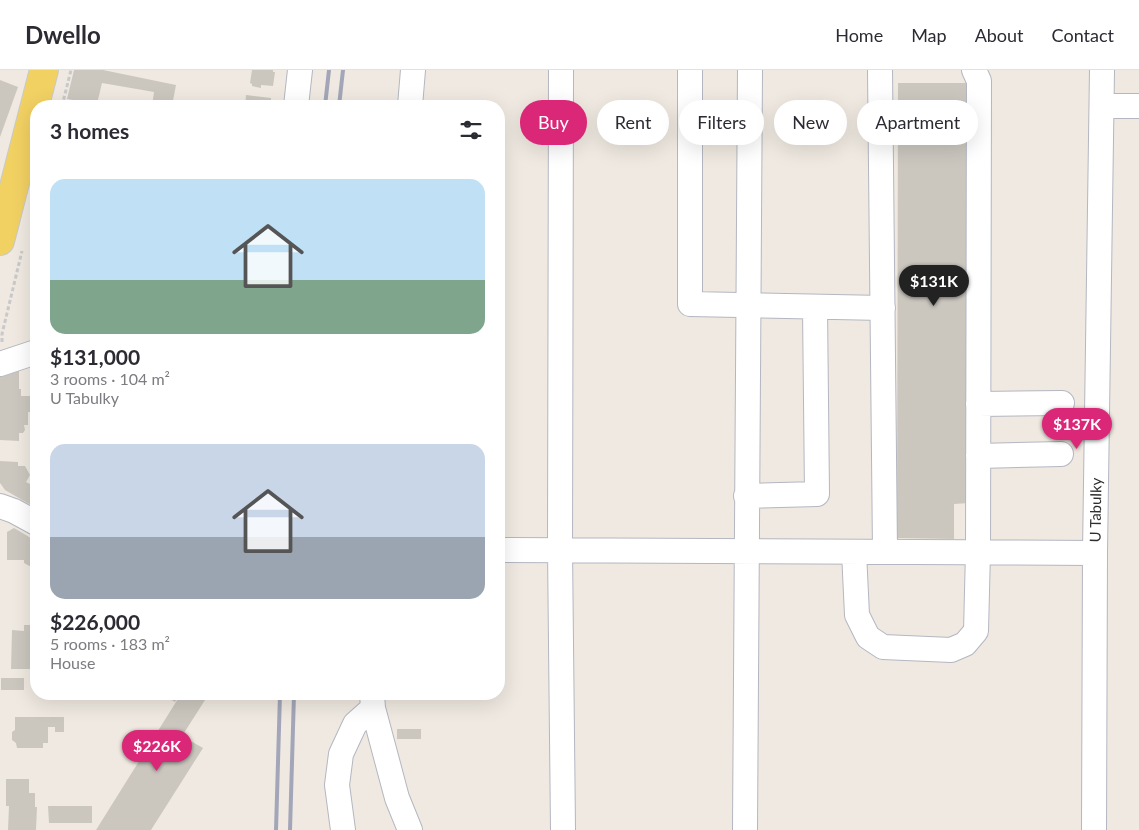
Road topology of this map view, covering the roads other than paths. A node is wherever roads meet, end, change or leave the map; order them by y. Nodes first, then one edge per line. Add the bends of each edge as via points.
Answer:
1 (44, 70) edge
2 (300, 70) edge
3 (413, 70) edge
4 (561, 70) edge
5 (690, 70) edge
6 (750, 70) edge
7 (880, 70) edge
8 (974, 70) edge
9 (1102, 70) edge
10 (38, 100) edge
11 (297, 100) edge
12 (410, 100) edge
13 (1102, 106) junction
14 (1139, 106) edge
15 (30, 144) edge
16 (11, 245) edge
17 (748, 305) junction
18 (815, 307) junction
19 (883, 308) junction
20 (30, 354) edge
21 (1, 364) edge
22 (1062, 403) dead end
23 (978, 404) junction
24 (1061, 454) dead end
25 (978, 456) junction
26 (746, 496) junction
27 (0, 506) edge
28 (30, 520) edge
29 (505, 550) edge
30 (560, 550) junction
31 (746, 551) junction
32 (854, 552) junction
33 (885, 552) junction
34 (978, 552) junction
35 (1095, 553) junction
36 (372, 701) edge
37 (343, 830) edge
38 (410, 830) edge
39 (563, 830) edge
40 (745, 830) edge
41 (1094, 830) edge

1 - 10 main road
2 - 11 street
3 - 12 street
4 - 30 street
5 - 17 street via 690,304
6 - 17 street
7 - 19 street
8 - 23 street via 980,81
9 - 13 street, U Tabulky
13 - 14 street
13 - 35 street, U Tabulky
15 - 16 main road
17 - 18 street
17 - 26 street
18 - 19 street
18 - 26 street via 817,494
19 - 33 street
20 - 21 street
22 - 23 street
23 - 25 street
24 - 25 street
25 - 34 street
26 - 31 street
27 - 28 street
29 - 30 street
30 - 31 street
30 - 39 street
31 - 32 street
31 - 40 street
32 - 33 street
32 - 34 street via 857,615 868,637 883,647 951,650 965,644 976,631
33 - 34 street
34 - 35 street
35 - 41 street, U Tabulky
36 - 37 street via 355,724 341,754 337,785
36 - 38 street via 397,798

